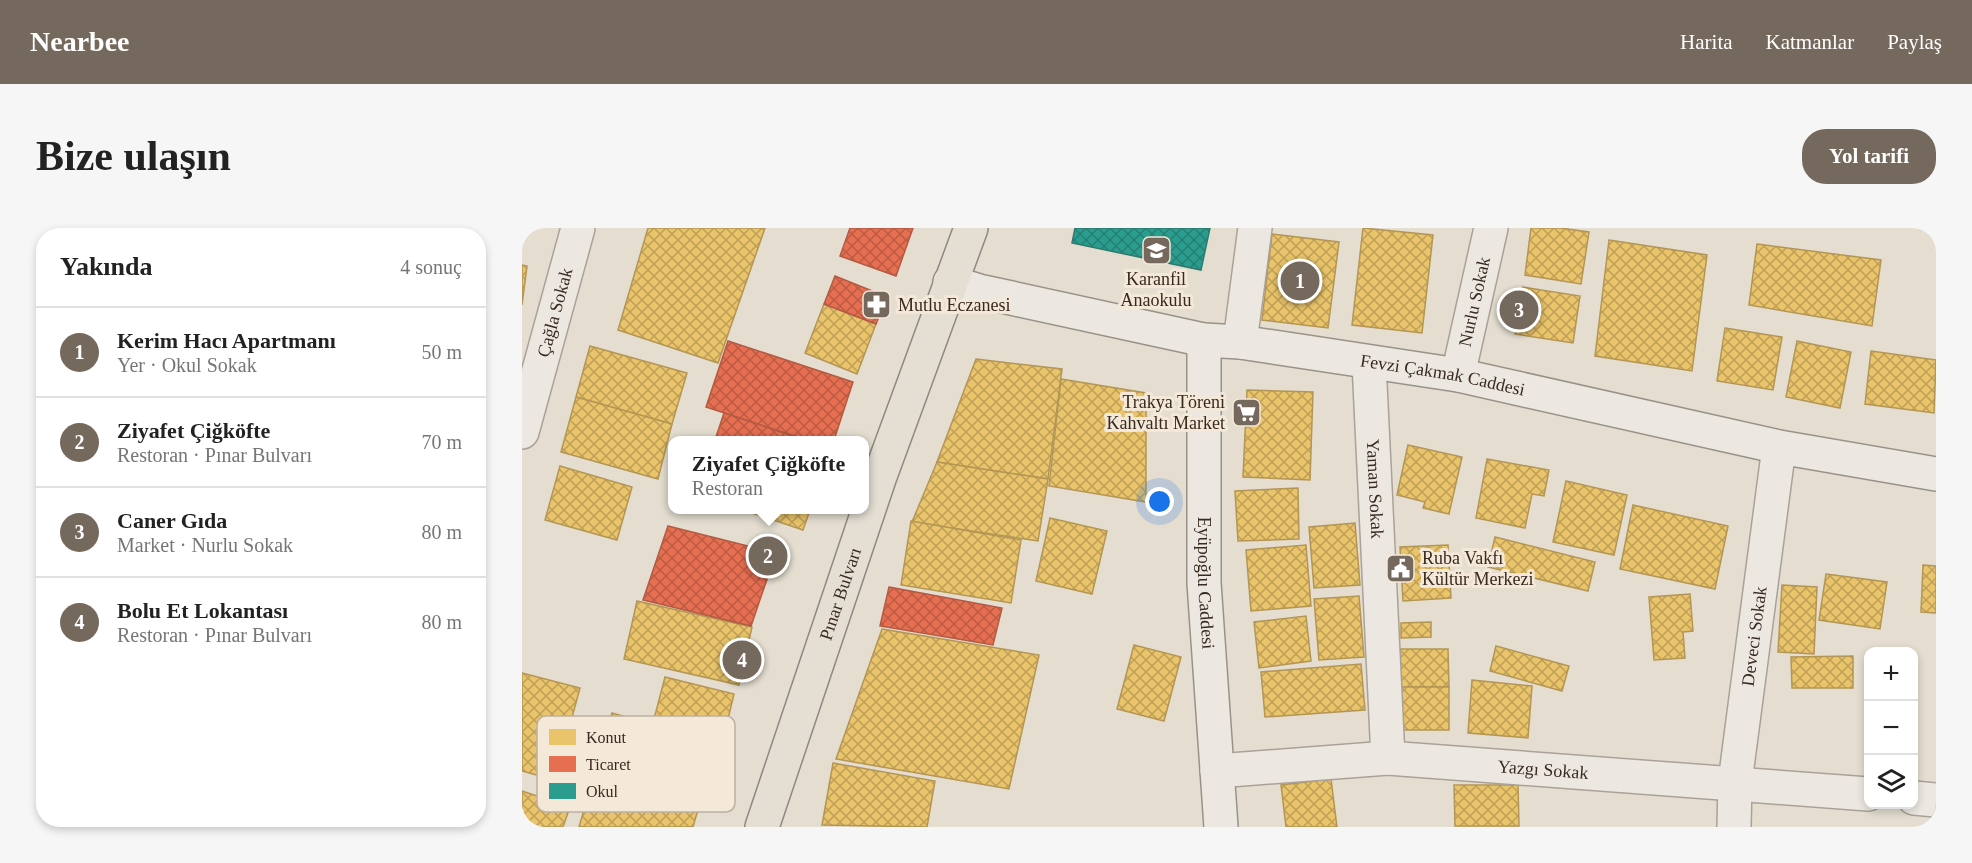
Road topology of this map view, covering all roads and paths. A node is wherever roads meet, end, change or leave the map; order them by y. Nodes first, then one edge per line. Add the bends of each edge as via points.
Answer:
1 (578, 228) edge
2 (971, 228) edge
3 (1255, 228) edge
4 (1491, 228) edge
5 (950, 282) junction
6 (1203, 340) junction
7 (1240, 342) junction
8 (1369, 363) junction
9 (1458, 375) junction
10 (522, 432) edge
11 (1779, 447) junction
12 (1936, 474) edge
13 (869, 509) edge
14 (867, 514) edge
15 (1388, 758) junction
16 (1217, 771) junction
17 (1735, 782) junction
18 (1864, 794) edge
19 (1918, 798) edge
20 (1936, 800) edge
21 (762, 827) edge
22 (1221, 827) edge
23 (1734, 827) edge

1 - 10 street, Çağla Sokak
2 - 5 main road, Pınar Bulvarı
3 - 7 street
4 - 9 street, Nurlu Sokak
5 - 6 street, Fevzi Çakmak Caddesi
5 - 13 main road, Pınar Bulvarı
6 - 7 street, Fevzi Çakmak Caddesi
6 - 16 street, Eyüpoğlu Caddesi via 1204,583
7 - 8 street, Fevzi Çakmak Caddesi
8 - 9 street, Fevzi Çakmak Caddesi
8 - 15 street, Yaman Sokak
9 - 11 street, Fevzi Çakmak Caddesi
11 - 12 street, Fevzi Çakmak Caddesi
11 - 17 street, Deveci Sokak
14 - 21 main road, Pınar Bulvarı
15 - 16 street, Yazgı Sokak
15 - 17 street, Yazgı Sokak
16 - 22 street, Eyüpoğlu Caddesi
17 - 18 street, Yazgı Sokak
17 - 23 street, Deveci Sokak
19 - 20 street

